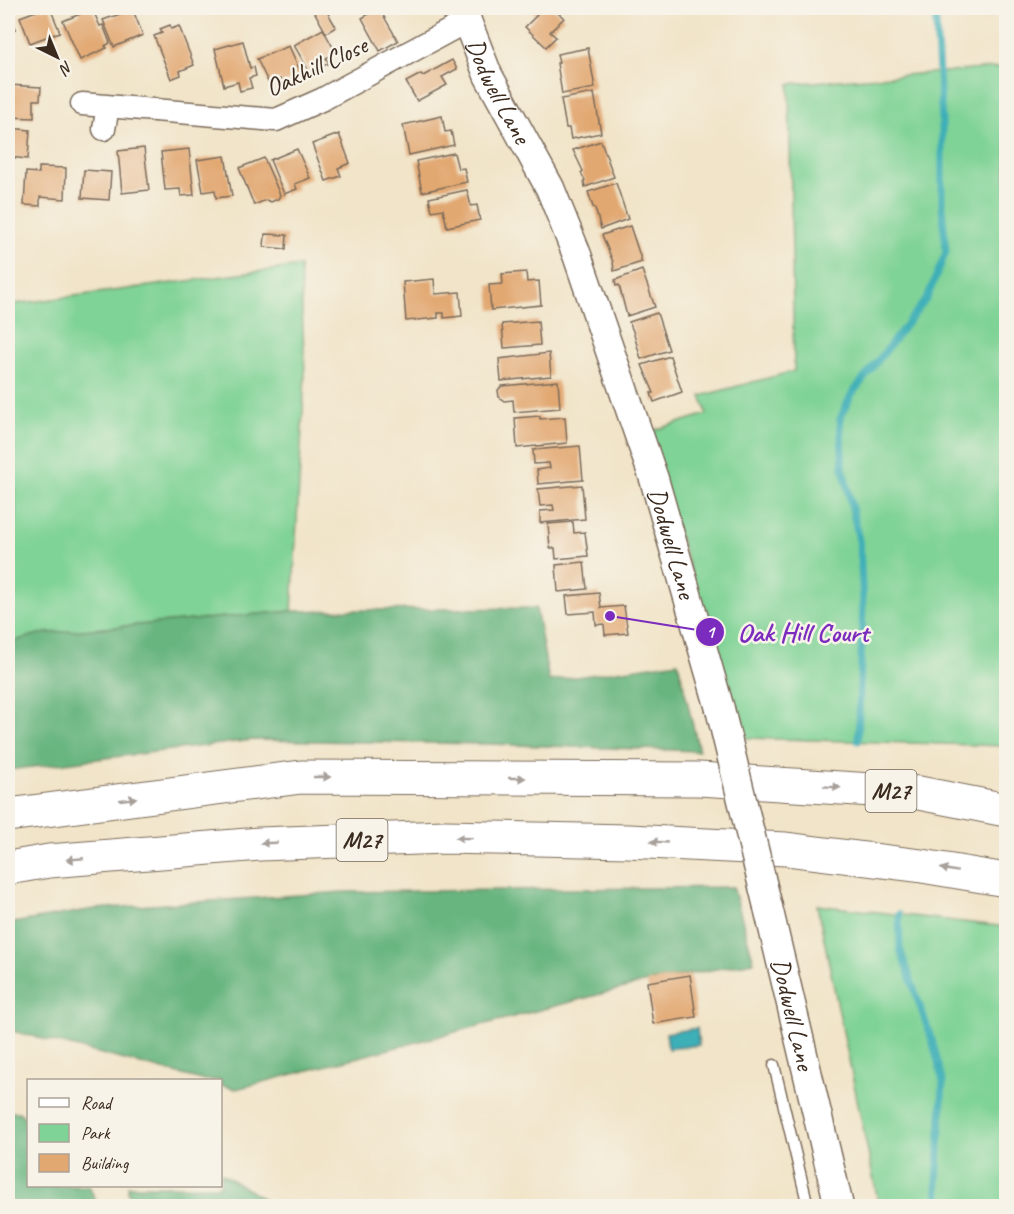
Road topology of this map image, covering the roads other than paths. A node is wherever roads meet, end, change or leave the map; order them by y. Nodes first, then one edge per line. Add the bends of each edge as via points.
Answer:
1 (465, 14) edge
2 (81, 104) dead end
3 (1006, 810) edge
4 (8, 815) edge
5 (8, 868) edge
6 (1006, 880) edge
7 (774, 1065) dead end
8 (808, 1206) edge
9 (839, 1206) edge

1 - 2 street, Oakhill Close via 323,99 276,120 106,118
1 - 9 street, Dodwell Lane, bridge via 488,75 550,188 654,479 720,710
4 -> 3 highway, M27 via 301,777 699,778 919,793
6 -> 5 highway, M27 via 786,849 446,837 260,844 49,861
7 - 8 lane

